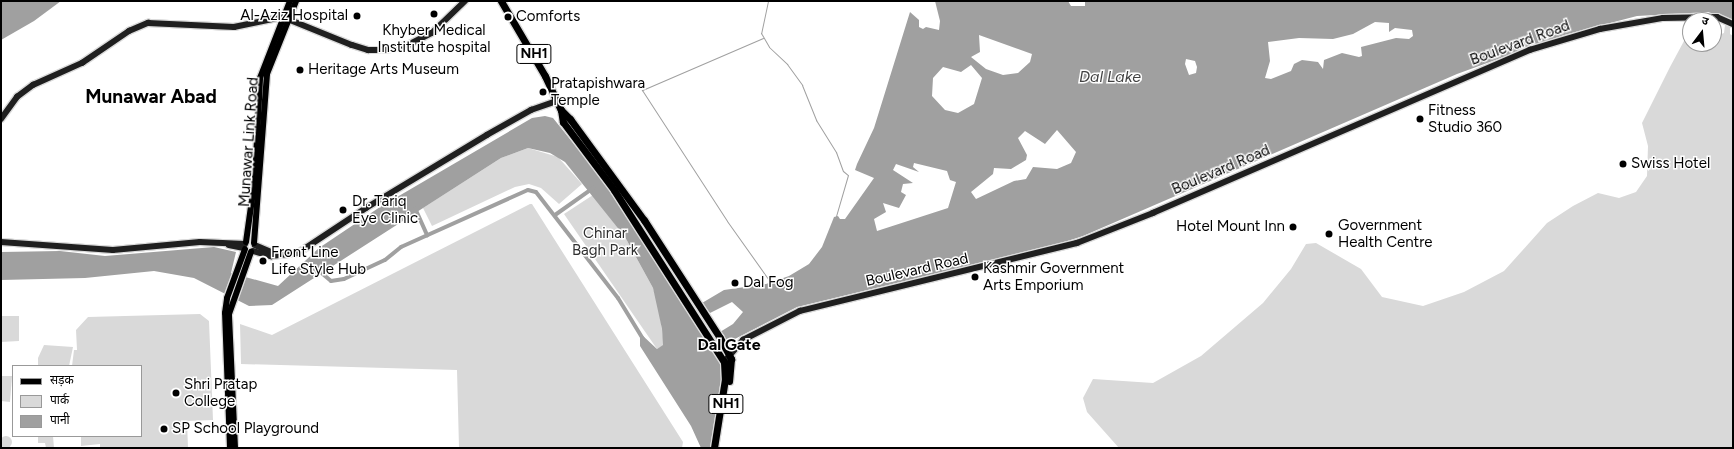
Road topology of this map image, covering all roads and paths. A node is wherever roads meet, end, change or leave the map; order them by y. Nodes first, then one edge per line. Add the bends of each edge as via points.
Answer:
1 (290, 1) edge
2 (296, 1) edge
3 (465, 1) edge
4 (501, 1) edge
5 (286, 18) junction
6 (1733, 24) edge
7 (557, 101) junction
8 (561, 110) junction
9 (1, 119) edge
10 (1, 242) edge
11 (249, 247) junction
12 (675, 268) junction
13 (668, 272) junction
14 (230, 299) junction
15 (728, 350) junction
16 (724, 362) junction
17 (230, 448) edge
18 (235, 448) edge
19 (714, 448) edge
20 (718, 448) edge

1 - 5 main road, Munawar Link Road
2 - 5 main road, Munawar Link Road
3 - 5 main road via 432,34 386,50 368,50 352,45
4 - 7 highway, NH1 via 530,47
5 - 9 main road via 234,27 148,23 141,25 82,63 33,84 17,97
5 - 11 main road, Munawar Link Road via 265,83
6 - 15 main road, Boulevard Road via 1716,17 1663,18 1600,30 1530,50 1153,213 1083,240 985,267 800,311
7 - 8 highway, NH1
7 - 11 main road via 531,110 488,135 366,208 298,253 278,255
8 - 12 highway, NH1 via 621,187
8 - 13 highway, NH1 via 563,122 614,190
10 - 11 main road via 113,250 192,242
11 - 14 main road, Munawar Link Road
12 - 13 highway
12 - 15 highway, NH1
13 - 16 highway, NH1
14 - 17 main road via 225,313
14 - 18 main road
15 - 16 main road, Boulevard Road
15 - 20 highway, NH1 via 731,370
16 - 19 highway, NH1 via 725,379

